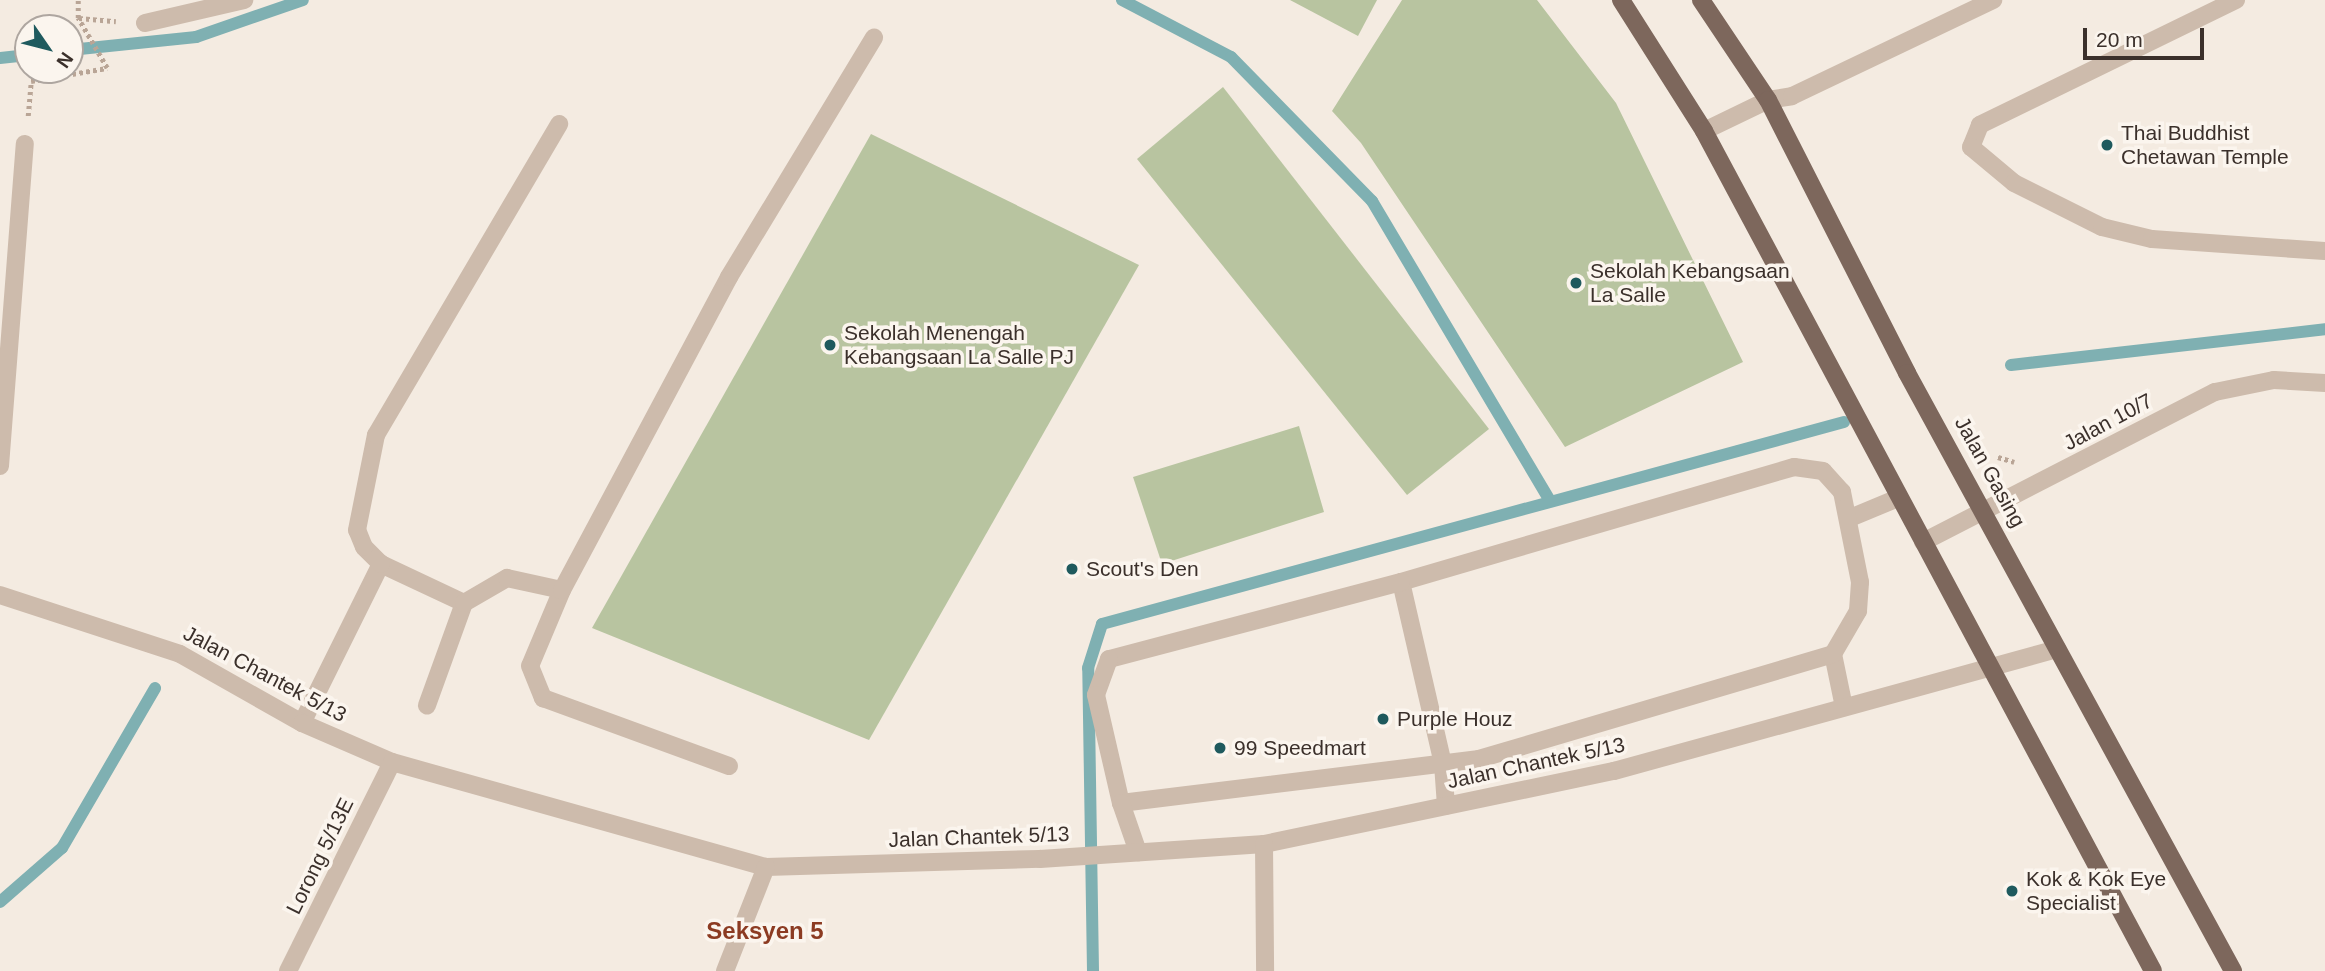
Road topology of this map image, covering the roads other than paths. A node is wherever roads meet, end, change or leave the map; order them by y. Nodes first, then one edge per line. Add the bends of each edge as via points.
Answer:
1 (244, 0) edge
2 (1621, 0) edge
3 (1701, 0) edge
4 (1993, 0) edge
5 (2236, 0) edge
6 (145, 23) road end
7 (874, 38) dead end
8 (1768, 100) junction
9 (559, 124) dead end
10 (1704, 131) junction
11 (25, 144) dead end
12 (2325, 251) edge
13 (2325, 383) edge
14 (0, 466) edge
15 (1898, 498) junction
16 (1987, 510) junction
17 (1850, 518) junction
18 (1923, 542) junction
19 (381, 564) junction
20 (1401, 582) junction
21 (562, 590) junction
22 (0, 595) edge
23 (464, 603) junction
24 (2058, 649) junction
25 (1833, 654) junction
26 (1989, 668) junction
27 (428, 705) dead end
28 (1844, 707) junction
29 (302, 723) junction
30 (392, 762) junction
31 (1443, 764) junction
32 (729, 766) dead end
33 (1121, 803) junction
34 (1446, 806) junction
35 (1264, 844) junction
36 (1138, 852) junction
37 (766, 867) junction
38 (288, 971) edge
39 (725, 971) edge
40 (1265, 971) edge
41 (2153, 971) edge
42 (2233, 971) edge

1 - 6 street
2 - 10 main road
3 - 8 main road, Jalan Gasing
4 - 8 street via 1792,96
5 - 12 street via 1980,125 1972,147 2014,183 2102,227 2192,244
7 - 21 street via 729,277
8 - 10 street
8 - 16 main road, Jalan Gasing via 1907,373
9 - 19 street via 376,435 357,530
10 - 15 main road
11 - 14 street
13 - 16 street, Jalan 10/7 via 2274,380 2215,392
15 - 17 street
15 - 18 main road
16 - 18 street, Jalan 10/7
16 - 24 main road, Jalan Gasing
17 - 20 street via 1835,480 1823,471 1794,467
17 - 25 street via 1858,611
18 - 26 main road
19 - 23 street
19 - 29 street
20 - 31 street
20 - 33 street via 1109,659 1096,695
21 - 23 street via 507,578
21 - 32 street via 530,666 543,698
22 - 29 street, Jalan Chantek 5/13 via 180,654
23 - 27 street
24 - 26 street, Jalan Chantek 5/13
24 - 42 main road, Jalan Gasing
25 - 28 street
25 - 31 street via 1634,717
26 - 28 street, Jalan Chantek 5/13
26 - 41 main road
28 - 34 street, Jalan Chantek 5/13 via 1614,771
29 - 30 street, Jalan Chantek 5/13
30 - 37 street, Jalan Chantek 5/13
30 - 38 street, Lorong 5/13E
31 - 33 street
31 - 34 street
33 - 36 street
34 - 35 street, Jalan Chantek 5/13
35 - 36 street, Jalan Chantek 5/13
35 - 40 street
36 - 37 street, Jalan Chantek 5/13
37 - 39 street

